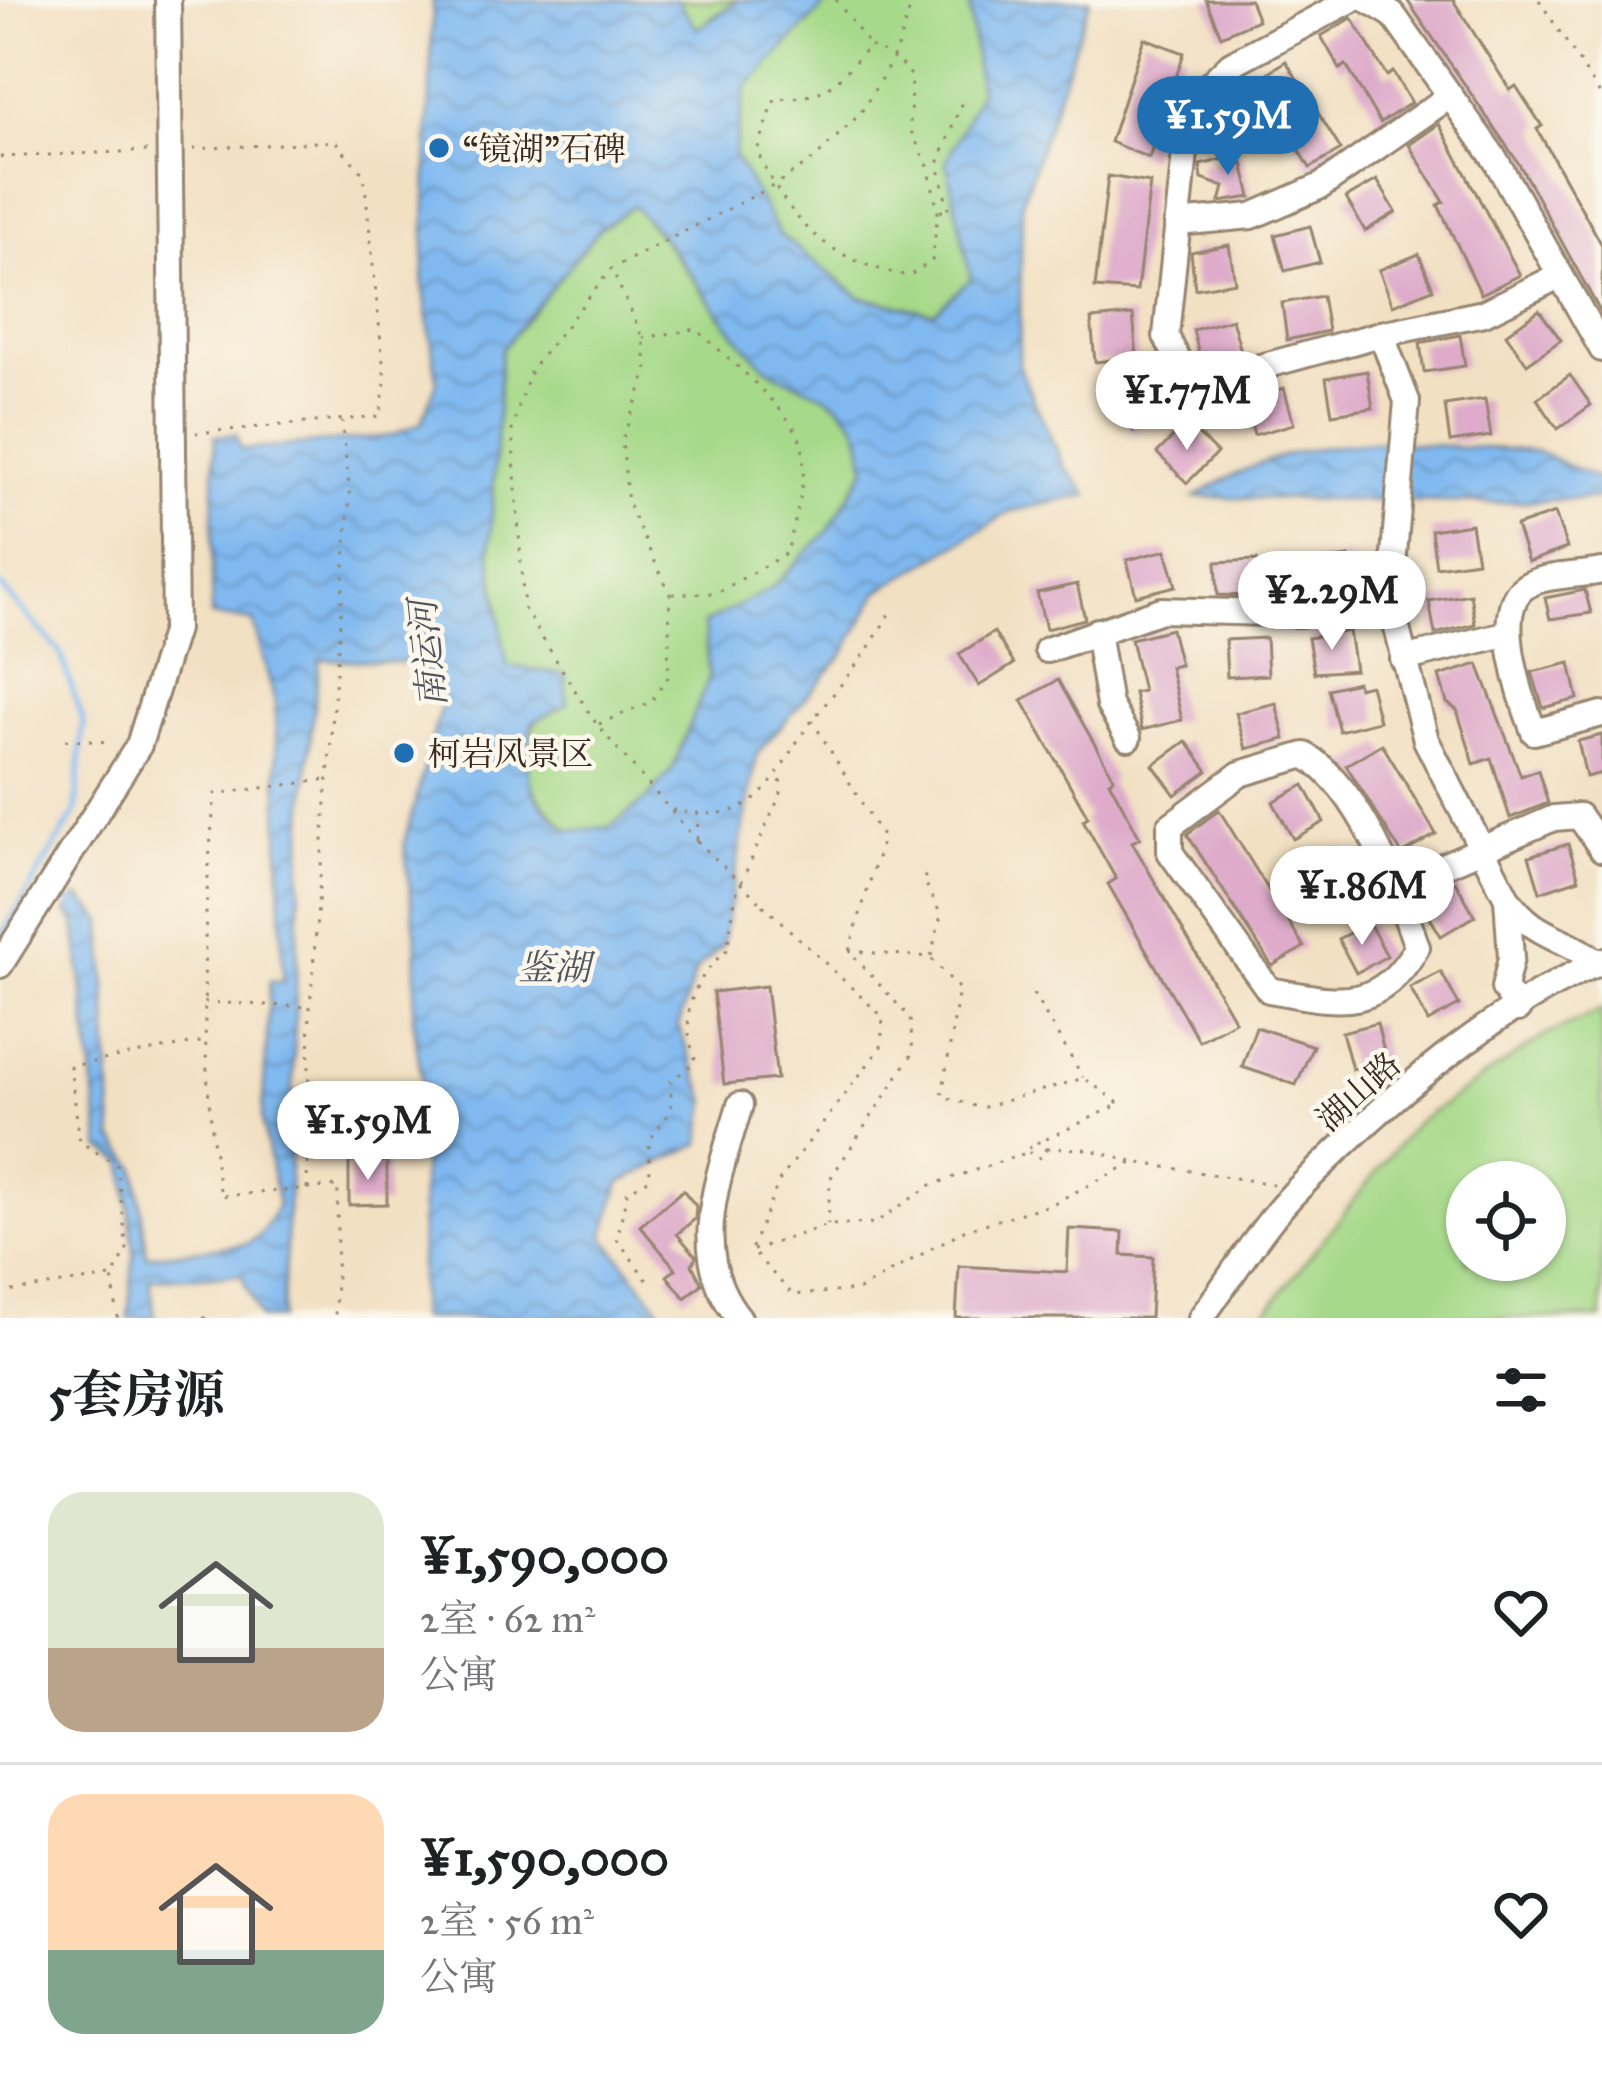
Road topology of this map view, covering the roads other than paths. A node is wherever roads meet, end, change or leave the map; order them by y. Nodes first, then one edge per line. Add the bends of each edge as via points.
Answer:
1 (168, 0) edge
2 (1352, 0) edge
3 (1368, 0) edge
4 (1450, 96) junction
5 (1177, 223) junction
6 (1557, 277) junction
7 (1381, 334) junction
8 (1602, 349) edge
9 (1602, 571) edge
10 (1390, 602) junction
11 (1097, 631) junction
12 (1509, 633) junction
13 (1047, 650) dead end
14 (1403, 659) junction
15 (1602, 714) edge
16 (1128, 738) dead end
17 (1480, 846) junction
18 (1602, 849) edge
19 (1396, 886) junction
20 (1507, 898) junction
21 (1600, 962) edge
22 (0, 965) edge
23 (1518, 1009) junction
24 (740, 1105) dead end
25 (739, 1318) edge
26 (1201, 1318) edge

1 - 22 street via 175,629 140,745
2 - 5 street via 1232,64 1205,89 1186,143
3 - 4 street via 1393,15
4 - 5 street via 1321,186 1252,216
4 - 6 street via 1495,159
5 - 7 street via 1166,337 1191,386
6 - 7 street via 1484,313
6 - 8 street
7 - 10 street via 1407,401
9 - 12 street via 1528,583 1515,596
10 - 11 street via 1300,614 1161,610
10 - 14 street
11 - 13 street
11 - 16 street via 1108,705
12 - 14 street
12 - 15 street via 1534,732
14 - 17 street via 1426,740
17 - 18 street via 1580,816
17 - 19 street
17 - 20 street
19 - 19 street via 1417,947 1398,980 1343,1004 1269,990 1169,852 1170,826 1240,774 1305,755 1333,772
20 - 21 street via 1526,925
20 - 23 street via 1504,988
21 - 23 street, 湖山路
23 - 26 street, 湖山路 via 1424,1076 1298,1187
24 - 25 street via 710,1205 707,1246

